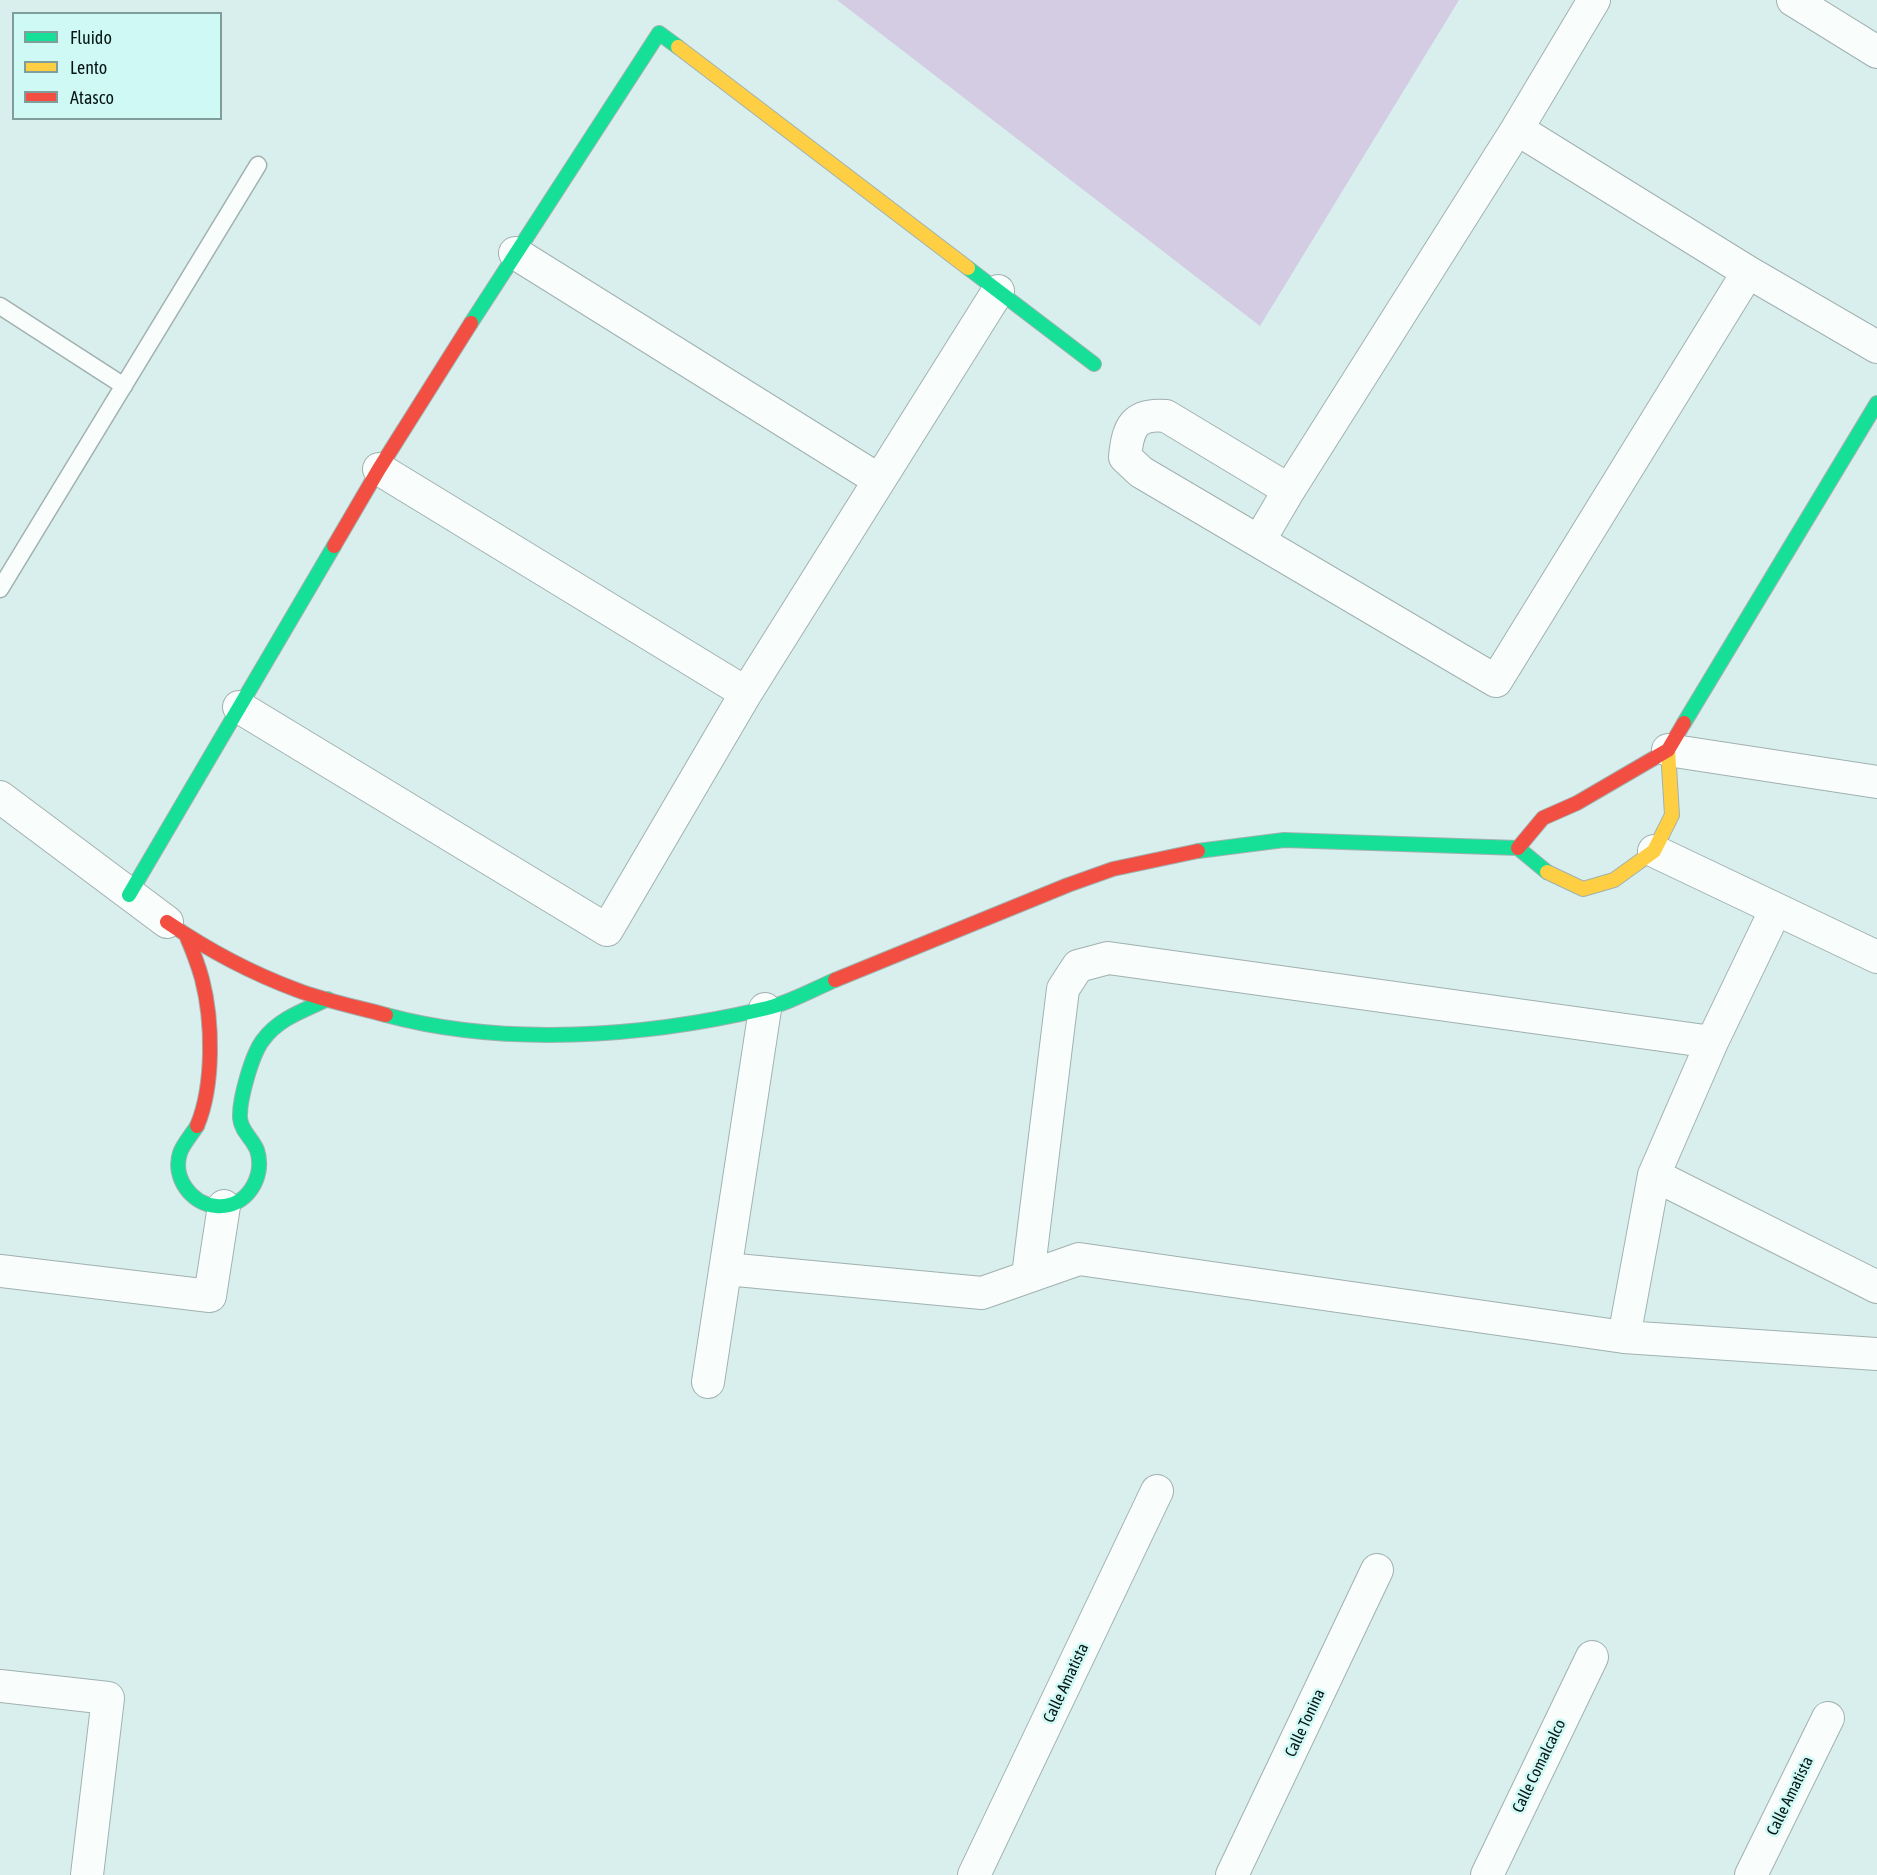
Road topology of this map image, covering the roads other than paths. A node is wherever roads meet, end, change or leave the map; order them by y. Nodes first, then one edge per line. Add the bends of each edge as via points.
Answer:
1 (1594, 0) edge
2 (1793, 0) edge
3 (1877, 52) edge
4 (1517, 129) junction
5 (258, 165) dead end
6 (515, 253) junction
7 (1748, 272) junction
8 (998, 291) junction
9 (0, 306) edge
10 (1877, 347) edge
11 (1094, 364) dead end
12 (124, 386) junction
13 (1877, 403) edge
14 (379, 469) junction
15 (879, 480) junction
16 (1289, 490) junction
17 (1259, 541) junction
18 (0, 589) edge
19 (746, 693) junction
20 (239, 707) junction
21 (1668, 750) junction
22 (1877, 782) edge
23 (0, 797) edge
24 (1518, 848) junction
25 (1654, 851) junction
26 (129, 895) junction
27 (1776, 909) junction
28 (177, 928) junction
29 (1877, 957) edge
30 (328, 999) junction
31 (765, 1009) junction
32 (1712, 1041) junction
33 (1654, 1175) junction
34 (224, 1206) junction
35 (726, 1269) junction
36 (0, 1271) edge
37 (1028, 1276) junction
38 (1877, 1287) edge
39 (1624, 1337) junction
40 (1877, 1354) edge
41 (708, 1383) dead end
42 (1157, 1491) dead end
43 (1377, 1570) dead end
44 (1592, 1657) dead end
45 (0, 1686) edge
46 (1828, 1718) dead end
47 (87, 1875) edge
48 (974, 1875) edge
49 (1232, 1875) edge
50 (1487, 1875) edge
51 (1751, 1875) edge

1 - 4 street
2 - 3 street
4 - 7 street
4 - 16 street
5 - 12 lane
6 - 8 street via 659,33
6 - 14 street
6 - 15 street
7 - 10 street
7 - 17 street via 1496,681
8 - 11 street
8 - 15 street
9 - 12 lane
12 - 18 lane
13 - 21 street
14 - 19 street
14 - 20 street
15 - 19 street
16 - 17 street
16 - 17 street via 1166,416 1148,415 1133,424 1125,457 1141,472
19 - 20 street via 606,930
20 - 26 street
21 - 22 street
21 - 24 street via 1543,818
21 - 25 street via 1672,815
23 - 26 street
24 - 25 street via 1549,874 1583,889 1614,880
24 - 31 street via 1284,840 1155,859 1068,885
25 - 27 street
26 - 28 street
27 - 29 street
27 - 32 street
28 - 30 street via 245,969
28 - 34 street via 204,985 209,1026 204,1102 194,1133 179,1155 178,1169 188,1193 211,1206
30 - 31 street via 446,1027 564,1036 672,1026
30 - 34 street via 276,1025 250,1060 240,1116 244,1134 259,1156 259,1170 248,1194
31 - 35 street
32 - 33 street
32 - 37 street via 1108,958 1078,966 1063,989
33 - 38 street
33 - 39 street
34 - 36 street via 210,1296
35 - 37 street via 981,1293
35 - 41 street
37 - 39 street via 1079,1259
39 - 40 street
42 - 48 street, Calle Amatista
43 - 49 street, Calle Tonina
44 - 50 street, Calle Comalcalco
45 - 47 street via 108,1698
46 - 51 street, Calle Amatista

